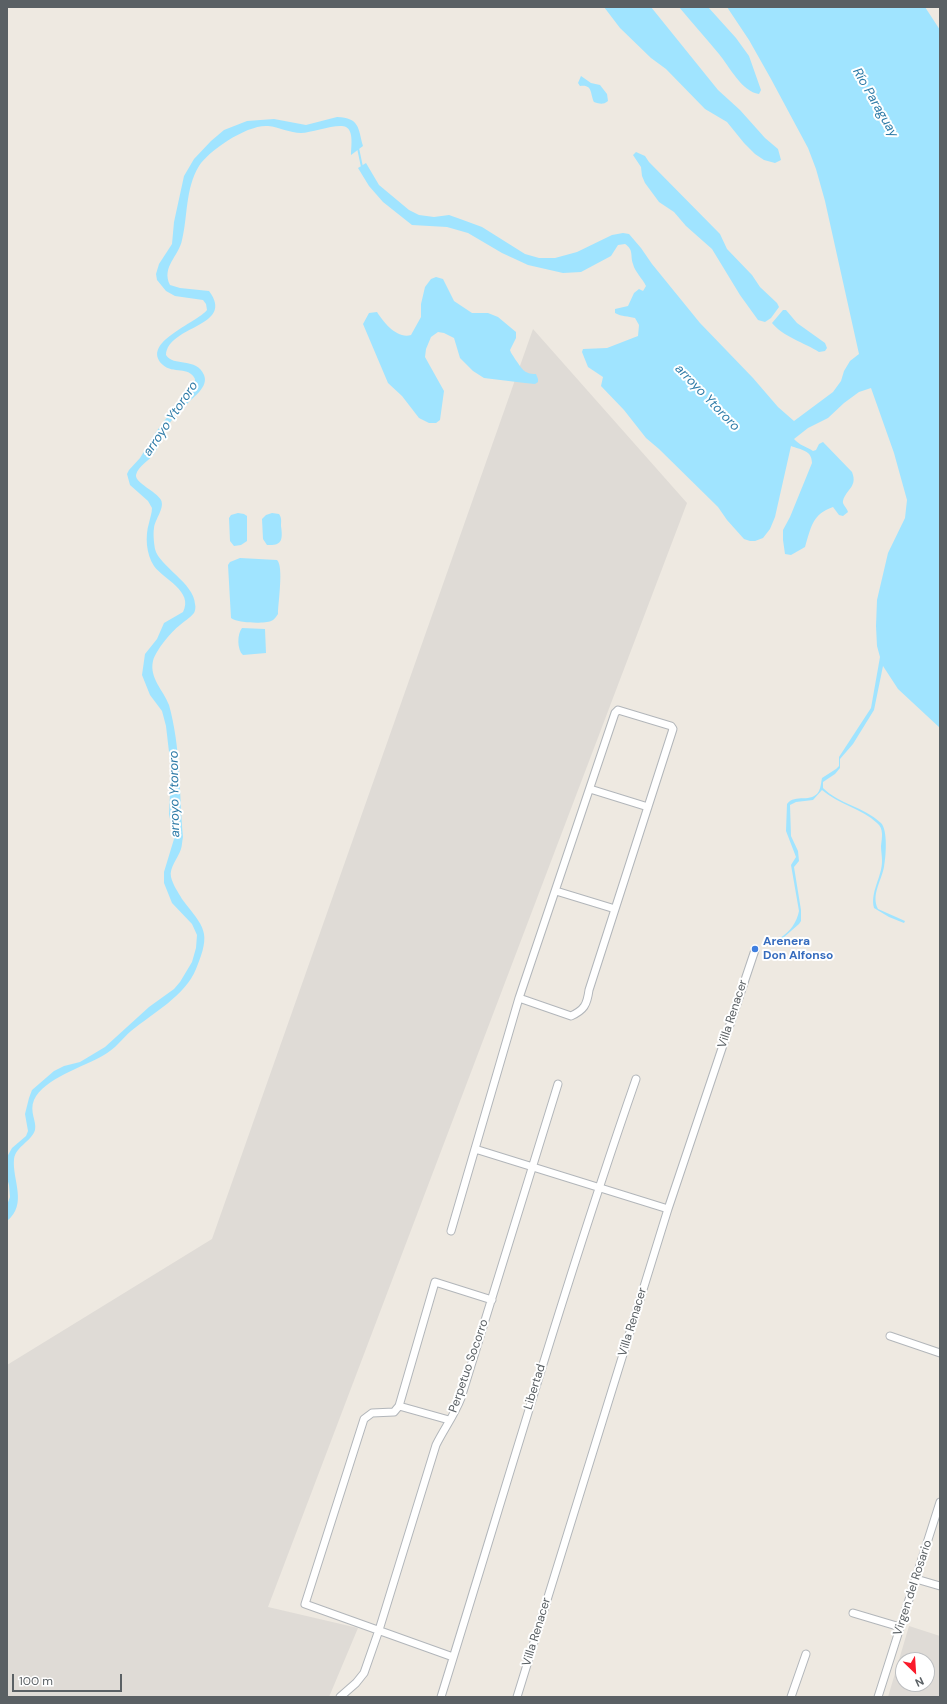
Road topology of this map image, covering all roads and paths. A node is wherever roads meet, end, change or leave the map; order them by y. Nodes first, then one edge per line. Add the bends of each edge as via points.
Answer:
1 (590, 789) junction
2 (648, 807) junction
3 (556, 891) junction
4 (615, 909) junction
5 (755, 950) dead end
6 (519, 998) junction
7 (636, 1079) dead end
8 (558, 1084) dead end
9 (475, 1149) junction
10 (534, 1167) junction
11 (598, 1187) junction
12 (668, 1209) junction
13 (451, 1231) dead end
14 (492, 1300) junction
15 (890, 1336) dead end
16 (940, 1353) edge
17 (399, 1406) junction
18 (449, 1420) junction
19 (940, 1502) edge
20 (916, 1579) junction
21 (940, 1586) edge
22 (853, 1613) dead end
23 (900, 1627) junction
24 (378, 1630) junction
25 (806, 1654) dead end
26 (453, 1657) junction
27 (340, 1697) edge
28 (440, 1697) edge
29 (517, 1697) edge
30 (791, 1697) edge
31 (878, 1697) edge

1 - 2 street
1 - 2 street via 616,711 671,726 673,729
1 - 3 street
2 - 4 street
3 - 4 street
3 - 6 street
4 - 6 street via 588,1000 582,1011 571,1016
5 - 12 street, Villa Renacer
6 - 9 street
7 - 11 street, Libertad
8 - 10 street, Perpetuo Socorro
9 - 10 street
9 - 13 street
10 - 11 street
10 - 14 street, Perpetuo Socorro
11 - 12 street
11 - 26 street, Libertad
12 - 29 street, Villa Renacer
14 - 17 street via 435,1282
14 - 18 street, Perpetuo Socorro via 461,1398
15 - 16 street
17 - 18 street
17 - 24 street via 394,1412 372,1413 364,1419 305,1604
18 - 24 street, Perpetuo Socorro via 436,1445
19 - 20 street, Virgen del Rosario
20 - 21 street
20 - 23 street, Virgen del Rosario
22 - 23 street
23 - 31 street, Virgen del Rosario
24 - 26 street
24 - 27 street, Perpetuo Socorro via 364,1673
25 - 30 street
26 - 28 street, Libertad

